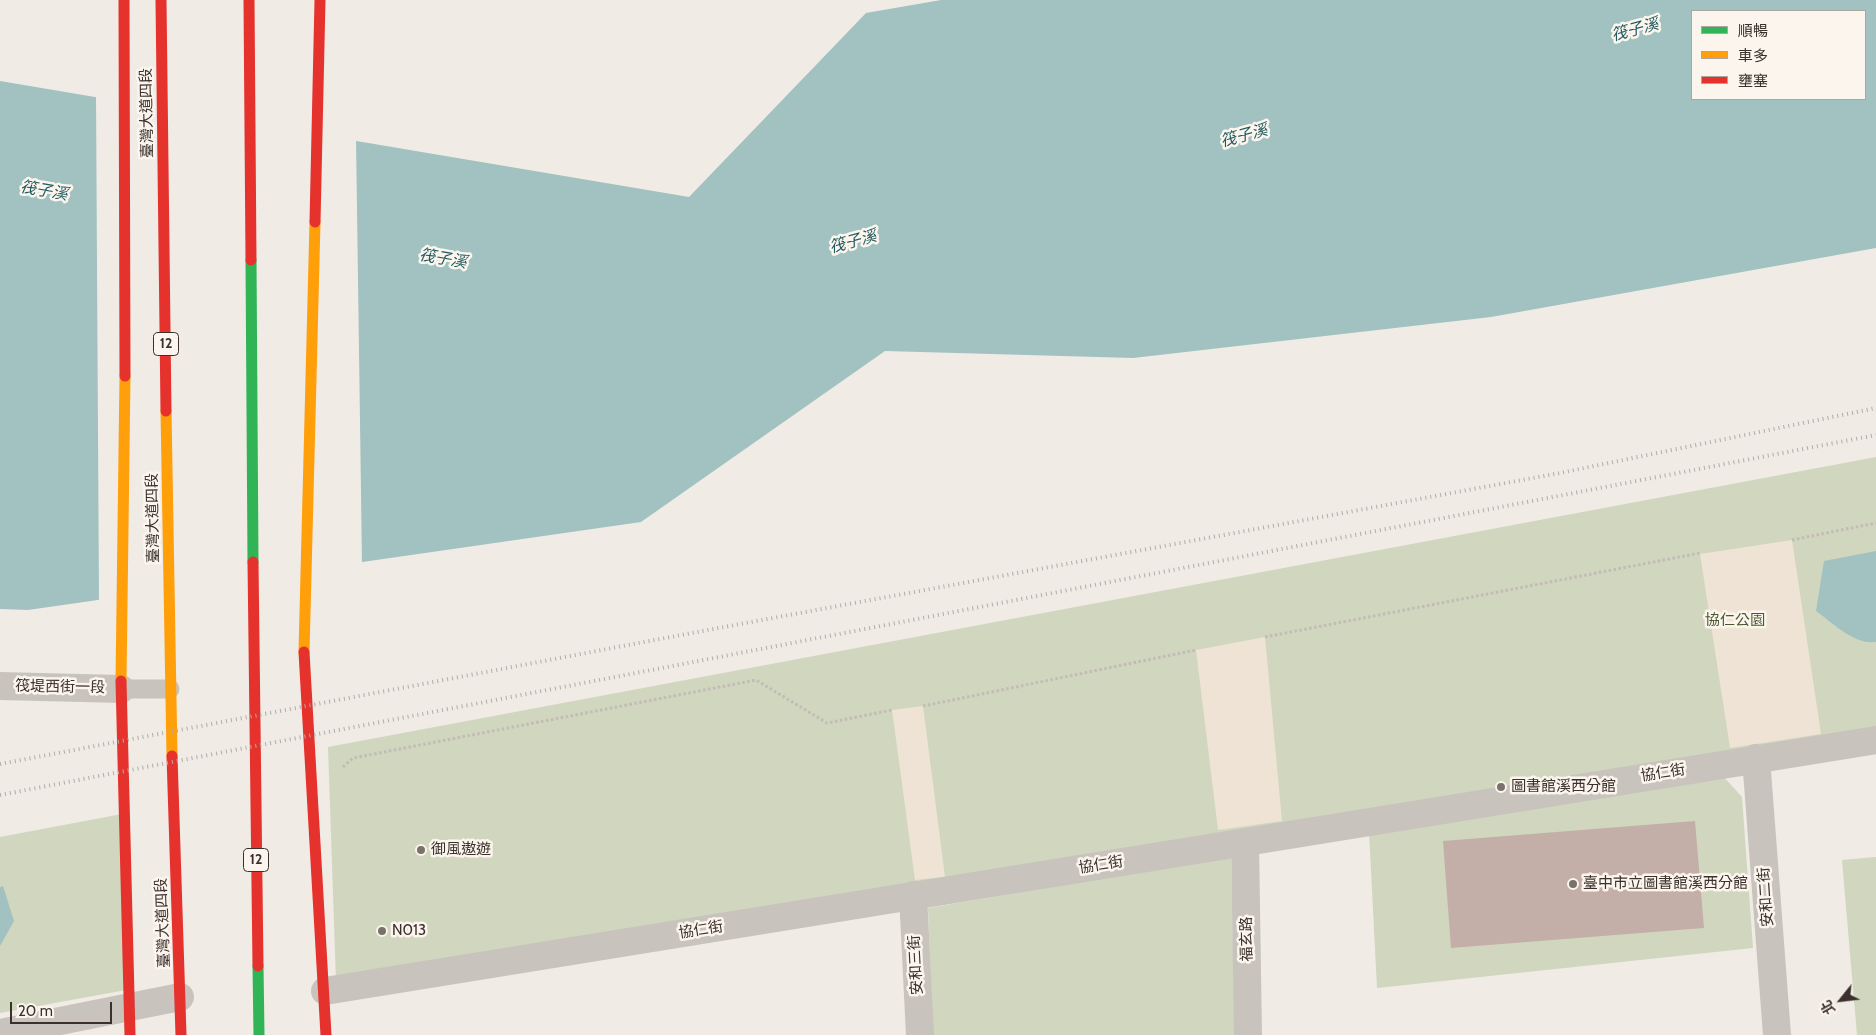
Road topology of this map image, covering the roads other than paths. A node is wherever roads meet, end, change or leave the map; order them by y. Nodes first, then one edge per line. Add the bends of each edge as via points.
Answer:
1 (161, 0) edge
2 (249, 0) edge
3 (124, 1) edge
4 (320, 2) edge
5 (0, 686) edge
6 (120, 689) junction
7 (170, 689) junction
8 (1876, 740) edge
9 (1756, 758) junction
10 (1245, 842) junction
11 (913, 895) junction
12 (325, 991) junction
13 (180, 997) junction
14 (130, 1006) junction
15 (0, 1033) edge
16 (130, 1035) edge
17 (180, 1035) edge
18 (259, 1035) edge
19 (326, 1035) edge
20 (920, 1035) edge
21 (1248, 1035) edge
22 (1776, 1035) edge

1 - 7 street, 臺灣大道四段 / 12
2 - 18 street, 12
3 - 6 street, 臺灣大道四段 via 126,267
4 - 12 street via 304,668
5 - 6 street, 筏堤西街一段
6 - 7 lane
6 - 14 street, 臺灣大道四段
7 - 13 street, 臺灣大道四段 / 12
8 - 9 street, 協仁街
9 - 10 street, 協仁街
9 - 22 street, 安和二街
10 - 11 street, 協仁街
10 - 21 street, 福玄路
11 - 12 street, 協仁街
11 - 20 street, 安和三街
12 - 19 street
13 - 14 street
13 - 17 street, 臺灣大道四段 / 12
14 - 15 street
14 - 16 street, 臺灣大道四段

